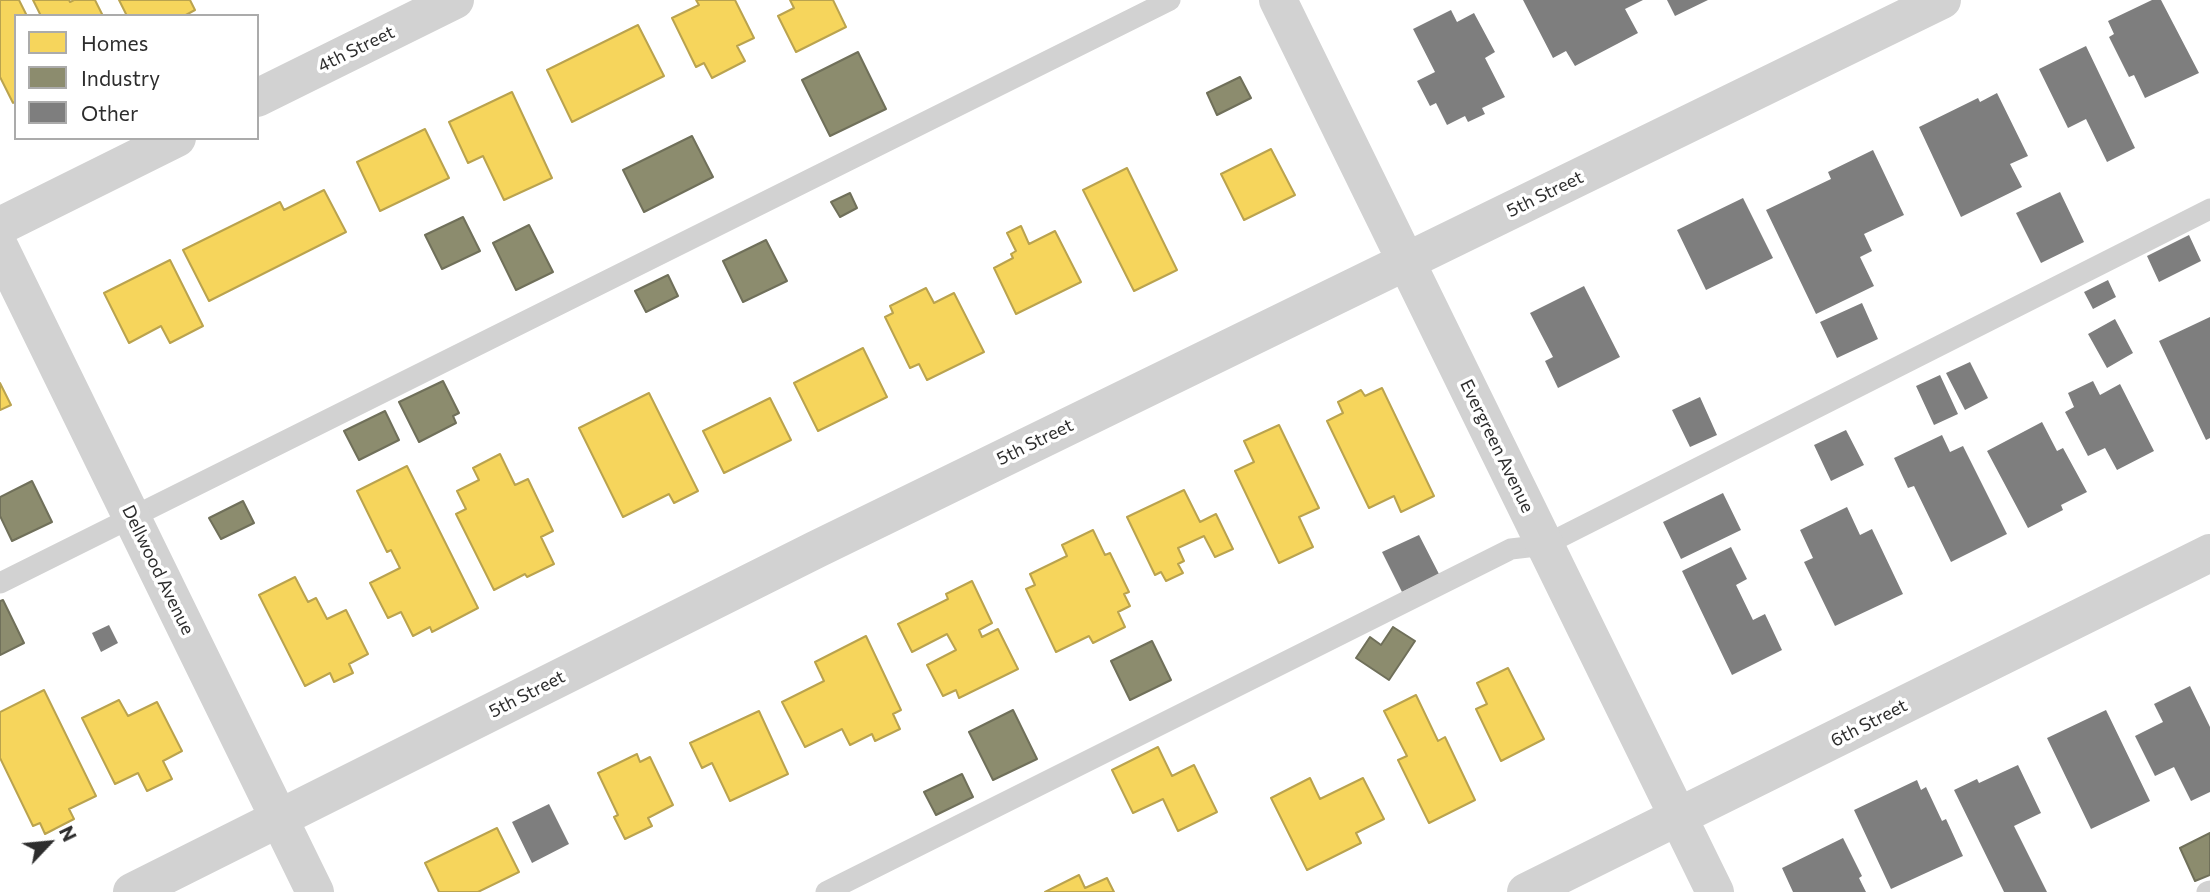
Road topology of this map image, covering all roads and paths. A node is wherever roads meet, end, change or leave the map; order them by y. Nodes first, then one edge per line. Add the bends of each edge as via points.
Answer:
1 (455, 0) edge
2 (1170, 0) edge
3 (1278, 0) edge
4 (1942, 0) edge
5 (259, 97) edge
6 (173, 140) edge
7 (2210, 209) edge
8 (0, 226) edge
9 (0, 248) edge
10 (1406, 261) junction
11 (132, 518) junction
12 (1545, 545) junction
13 (2210, 553) edge
14 (0, 583) edge
15 (279, 818) junction
16 (1679, 818) junction
17 (132, 892) edge
18 (315, 892) edge
19 (826, 892) edge
20 (1526, 892) edge
21 (1715, 892) edge

1 - 5 street, 4th Street
2 - 11 lane
3 - 10 street, Evergreen Avenue
4 - 10 street, 5th Street
6 - 8 street
7 - 12 lane
9 - 11 street, Dellwood Avenue
10 - 12 street, Evergreen Avenue
10 - 15 street, 5th Street
11 - 14 lane
11 - 15 street, Dellwood Avenue
12 - 16 street, Evergreen Avenue
12 - 19 lane via 1511,549
13 - 16 street, 6th Street
15 - 17 street, 5th Street
15 - 18 street, Dellwood Avenue
16 - 20 street, 6th Street
16 - 21 street, Evergreen Avenue

